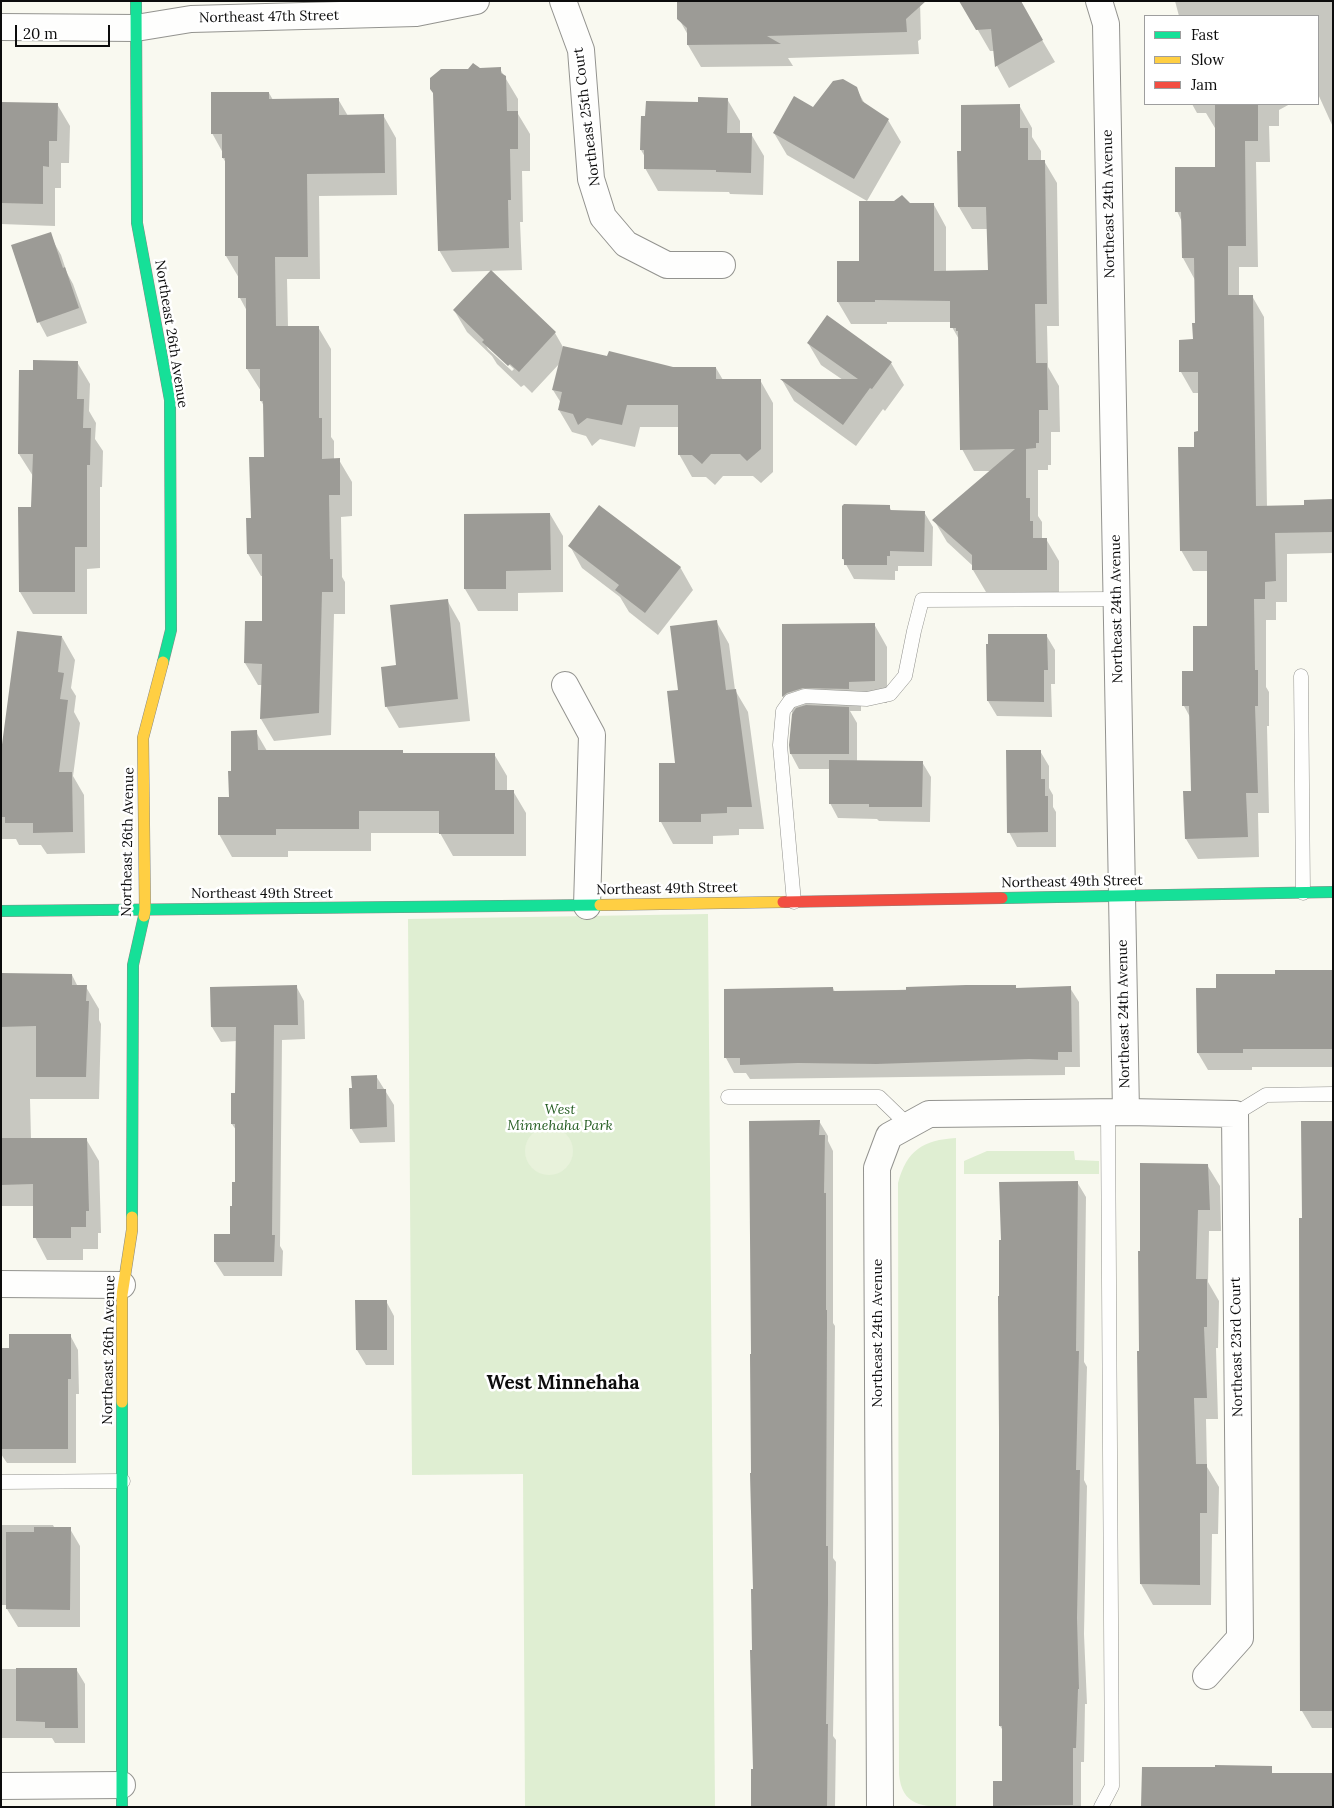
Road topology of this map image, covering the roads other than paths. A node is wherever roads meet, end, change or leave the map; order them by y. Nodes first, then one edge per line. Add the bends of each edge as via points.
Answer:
1 (136, 1) edge
2 (476, 1) edge
3 (563, 1) edge
4 (1100, 1) edge
5 (1, 28) edge
6 (136, 28) junction
7 (722, 265) dead end
8 (1117, 598) junction
9 (1301, 676) dead end
10 (565, 685) dead end
11 (1333, 892) edge
12 (1303, 893) junction
13 (1123, 896) junction
14 (794, 902) junction
15 (587, 906) junction
16 (144, 910) junction
17 (1, 911) edge
18 (1333, 1094) edge
19 (728, 1096) dead end
20 (1117, 1112) junction
21 (1234, 1114) junction
22 (908, 1125) junction
23 (1, 1284) edge
24 (122, 1286) junction
25 (123, 1481) junction
26 (1, 1482) edge
27 (1206, 1676) dead end
28 (1, 1786) edge
29 (122, 1796) edge
30 (880, 1807) edge
31 (1101, 1807) edge

1 - 6 street, Northeast 26th Avenue
2 - 6 street, Northeast 47th Street via 416,13 190,19
3 - 7 street, Northeast 25th Court via 581,50 591,179 603,217 626,244 668,265
4 - 8 street, Northeast 24th Avenue via 1106,24
5 - 6 street, Northeast 47th Street
6 - 16 street, Northeast 26th Avenue via 137,223 170,400 171,630 143,738
8 - 13 street, Northeast 24th Avenue
8 - 14 lane via 922,600 905,676 890,694 867,699 805,696 790,701 783,711 780,745
9 - 12 lane
10 - 15 street via 592,735
11 - 12 street, Northeast 49th Street
12 - 13 street, Northeast 49th Street
13 - 14 street, Northeast 49th Street
13 - 20 street, Northeast 24th Avenue
14 - 15 street, Northeast 49th Street
15 - 16 street, Northeast 49th Street
16 - 17 street, Northeast 49th Street
16 - 24 street, Northeast 26th Avenue via 133,965 132,1230
18 - 21 lane via 1266,1095
19 - 22 lane via 879,1096
20 - 21 street
20 - 22 street, Northeast 24th Avenue via 930,1114
20 - 31 lane via 1112,1786
21 - 27 street, Northeast 23rd Court via 1240,1638
22 - 30 street, Northeast 24th Avenue via 889,1136 877,1168
23 - 24 street
24 - 25 street, Northeast 26th Avenue
25 - 26 lane
25 - 29 street, Northeast 26th Avenue
28 - 29 street

